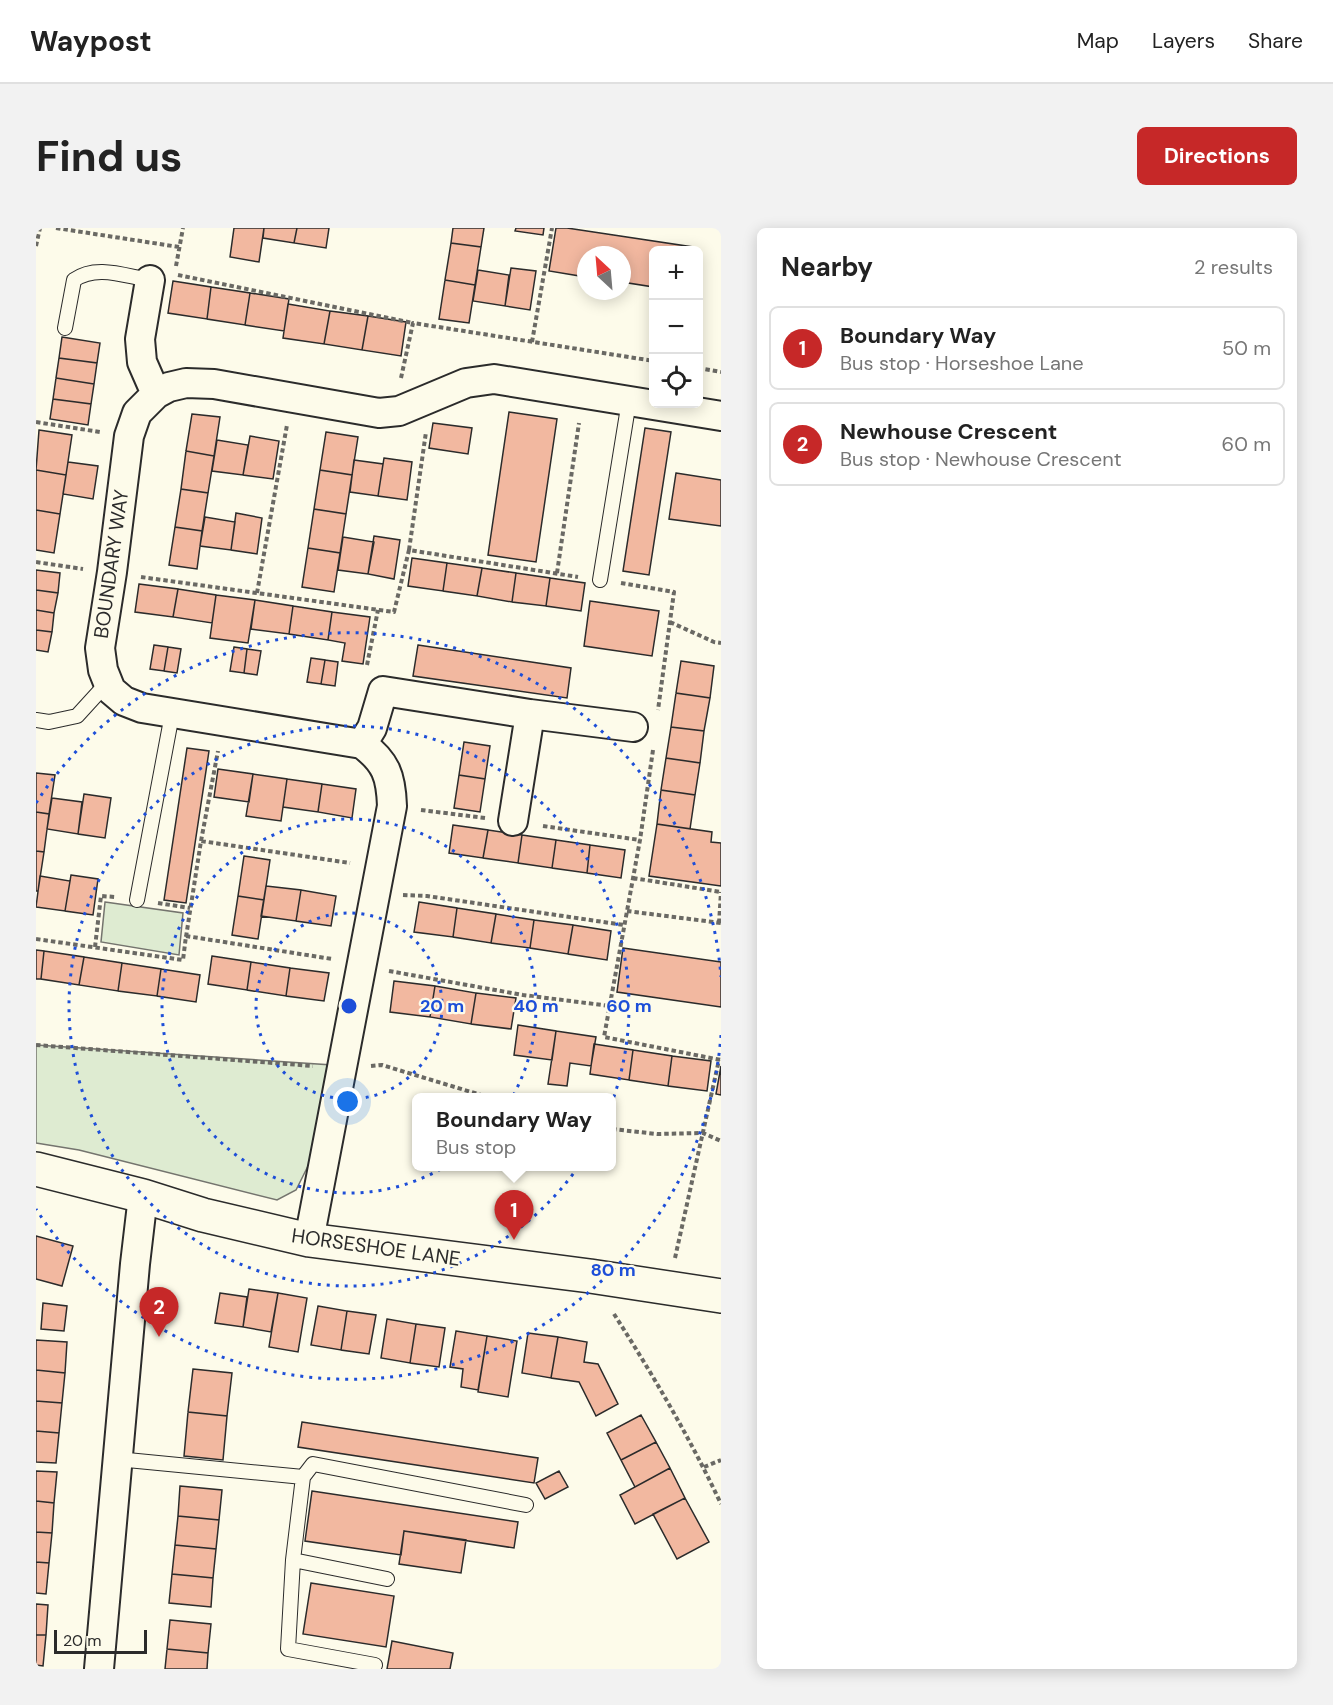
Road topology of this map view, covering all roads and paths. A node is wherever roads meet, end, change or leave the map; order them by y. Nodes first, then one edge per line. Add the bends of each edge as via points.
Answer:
1 (40, 228) edge
2 (56, 228) edge
3 (552, 228) edge
4 (90, 231) edge
5 (36, 246) edge
6 (179, 247) dead end
7 (162, 277) junction
8 (413, 323) dead end
9 (65, 328) dead end
10 (532, 342) dead end
11 (703, 369) edge
12 (721, 372) edge
13 (156, 394) junction
14 (292, 398) junction
15 (430, 398) junction
16 (627, 413) junction
17 (721, 416) edge
18 (36, 422) edge
19 (129, 436) junction
20 (409, 550) junction
21 (36, 562) edge
22 (112, 573) junction
23 (557, 573) junction
24 (600, 580) junction
25 (674, 592) dead end
26 (257, 593) junction
27 (378, 610) junction
28 (670, 622) dead end
29 (721, 643) edge
30 (108, 682) junction
31 (383, 691) junction
32 (175, 713) junction
33 (530, 714) junction
34 (36, 720) edge
35 (224, 721) junction
36 (633, 727) dead end
37 (362, 744) junction
38 (513, 821) dead end
39 (640, 840) dead end
40 (201, 841) junction
41 (633, 878) junction
42 (378, 879) junction
43 (721, 892) edge
44 (137, 900) dead end
45 (627, 911) junction
46 (720, 923) edge
47 (625, 925) junction
48 (36, 939) edge
49 (186, 940) junction
50 (362, 964) junction
51 (610, 1006) junction
52 (36, 1045) edge
53 (720, 1060) edge
54 (342, 1068) junction
55 (474, 1093) edge
56 (616, 1129) edge
57 (703, 1133) junction
58 (721, 1141) edge
59 (36, 1169) edge
60 (143, 1196) junction
61 (309, 1240) junction
62 (590, 1276) junction
63 (669, 1288) junction
64 (721, 1296) edge
65 (117, 1459) junction
66 (721, 1460) edge
67 (704, 1467) junction
68 (303, 1477) junction
69 (721, 1504) edge
70 (526, 1505) dead end
71 (293, 1560) junction
72 (387, 1579) dead end
73 (375, 1665) dead end
74 (99, 1669) edge

1 - 5 path
2 - 4 path
3 - 10 path
4 - 6 path
7 - 8 path
7 - 9 lane via 84,272 74,280
7 - 13 street via 140,339 142,362
11 - 12 path
13 - 14 street, BOUNDARY WAY via 186,383
13 - 19 street, BOUNDARY WAY via 137,413
14 - 15 street, BOUNDARY WAY via 379,413 399,411
14 - 26 path
15 - 16 street, BOUNDARY WAY via 466,383 494,379
15 - 20 path
16 - 17 street, BOUNDARY WAY
16 - 23 path via 580,418
16 - 24 lane
18 - 19 path
19 - 22 street, BOUNDARY WAY
20 - 23 path
20 - 27 path via 394,612
21 - 22 path
22 - 26 path
22 - 30 street, BOUNDARY WAY via 100,648
23 - 24 path
24 - 25 path
26 - 27 path
27 - 31 path via 362,690
28 - 29 path
30 - 32 street via 124,701
30 - 34 lane via 77,716 49,722
31 - 33 street
31 - 37 street via 372,728
32 - 35 street
32 - 44 lane
33 - 36 street
33 - 38 street
35 - 37 street
35 - 40 path
37 - 42 street via 382,762 392,792
39 - 41 path
40 - 42 path
40 - 49 path
41 - 43 path
41 - 45 path
42 - 47 path via 415,897
42 - 50 street
43 - 46 path
45 - 46 path
45 - 47 path
47 - 51 path
48 - 49 path via 183,960
49 - 50 path via 186,936
50 - 51 path via 410,976
50 - 54 street
51 - 53 path via 604,1037
52 - 54 path
53 - 57 path
54 - 55 path via 382,1065
54 - 61 street
56 - 57 path
57 - 58 path
57 - 63 path
59 - 60 street, HORSESHOE LANE
60 - 61 street, HORSESHOE LANE
60 - 65 street
61 - 62 street, HORSESHOE LANE
62 - 63 street, HORSESHOE LANE
62 - 67 path via 654,1376
63 - 64 street, HORSESHOE LANE
65 - 68 lane
65 - 74 street
66 - 67 path
67 - 69 path
68 - 70 lane via 313,1464
68 - 71 lane
71 - 72 lane
71 - 73 lane via 288,1648

